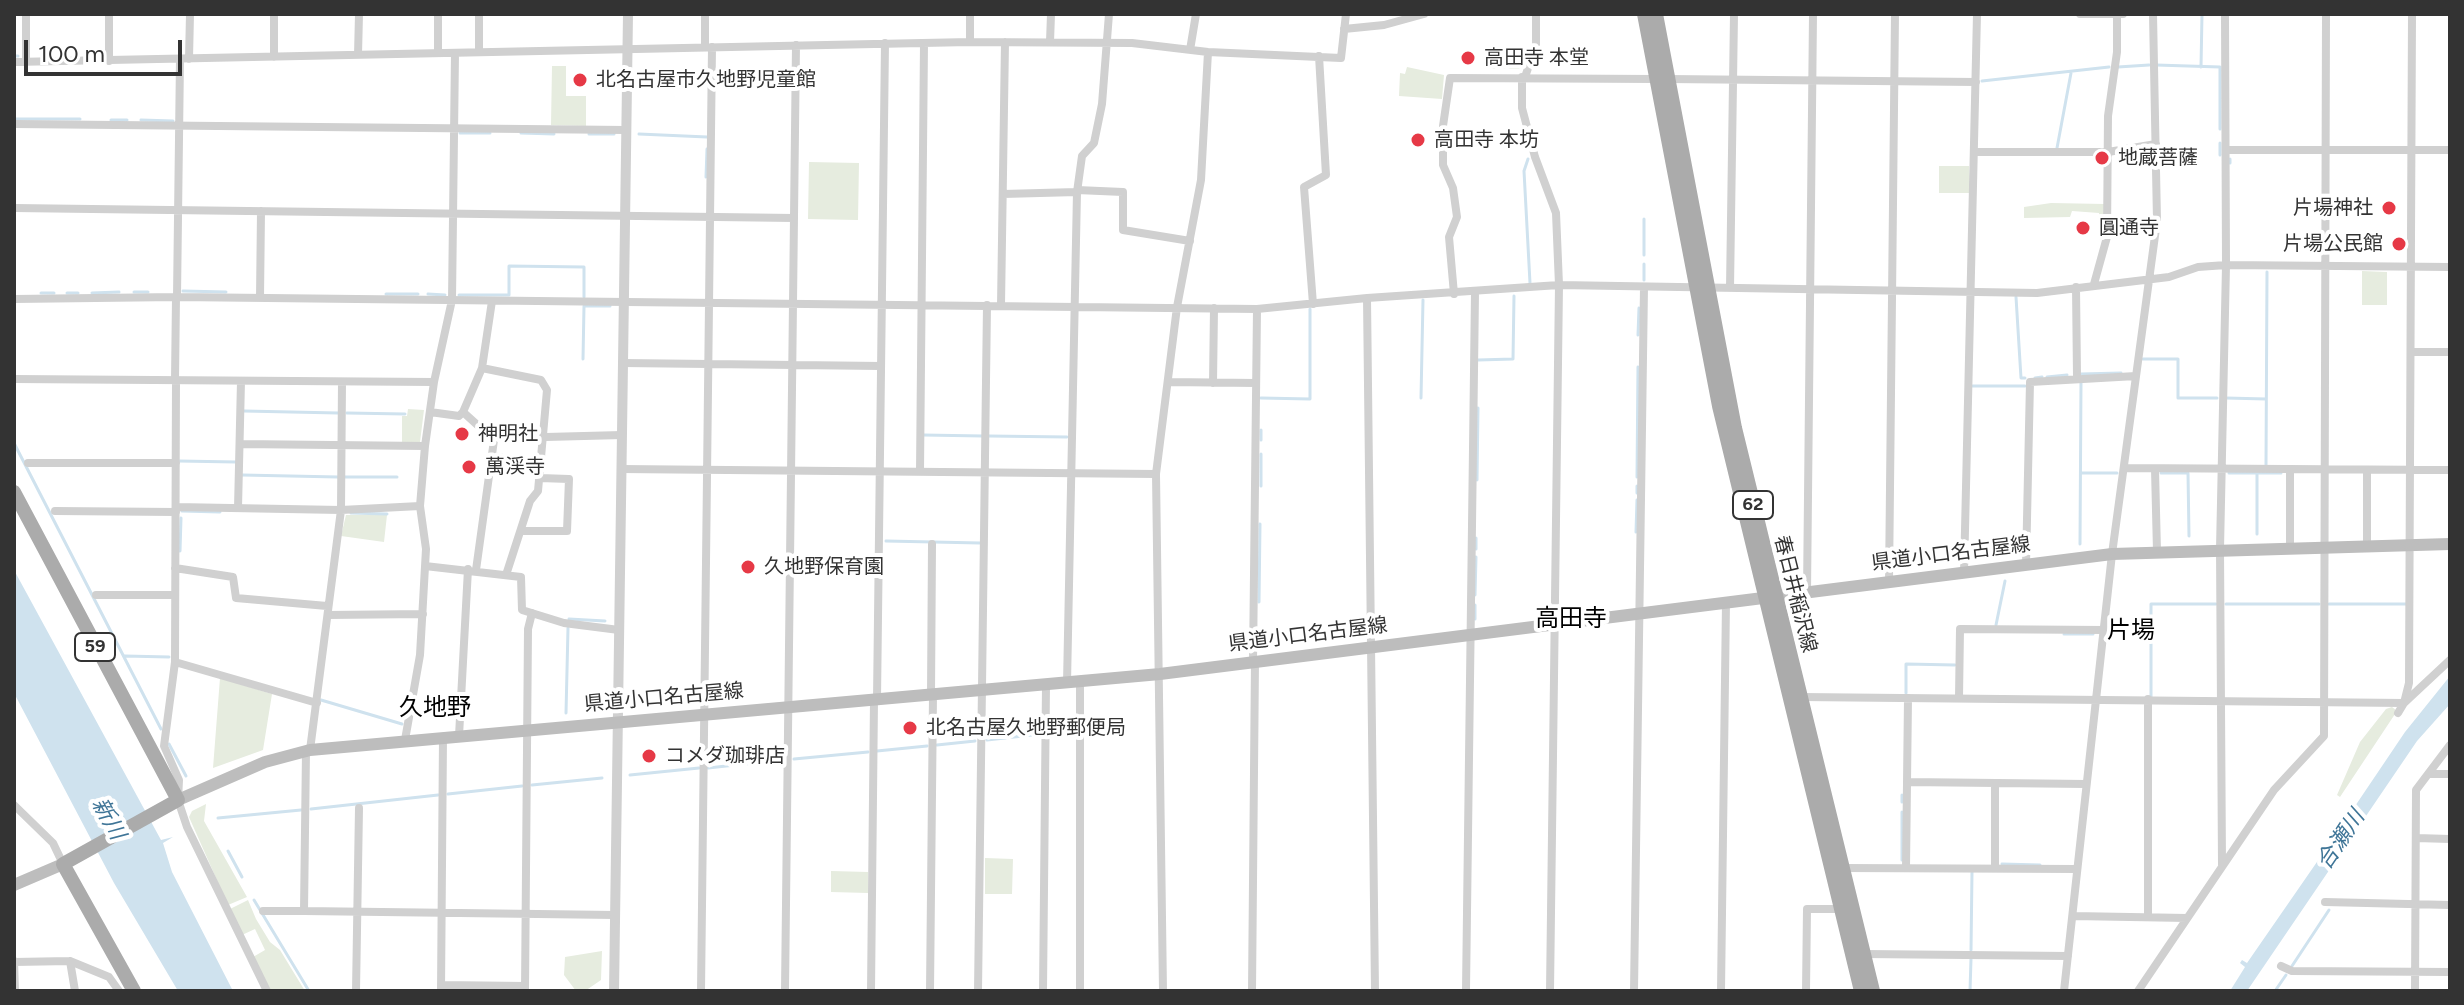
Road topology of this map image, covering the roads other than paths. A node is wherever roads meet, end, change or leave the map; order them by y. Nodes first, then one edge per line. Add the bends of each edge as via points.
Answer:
1 (26, 14) edge
2 (109, 14) edge
3 (190, 14) edge
4 (274, 14) edge
5 (359, 14) edge
6 (438, 14) edge
7 (479, 14) edge
8 (628, 14) edge
9 (705, 14) edge
10 (970, 14) edge
11 (1051, 14) edge
12 (1109, 14) edge
13 (1196, 14) edge
14 (1346, 14) edge
15 (1424, 14) edge
16 (1536, 14) edge
17 (1644, 14) edge
18 (1656, 14) edge
19 (1734, 14) edge
20 (1813, 14) edge
21 (1895, 14) edge
22 (1977, 14) edge
23 (2080, 14) edge
24 (2117, 14) edge
25 (2123, 14) edge
26 (2153, 14) edge
27 (2225, 14) edge
28 (2326, 14) edge
29 (2412, 14) edge
30 (1344, 29) junction
31 (970, 42) junction
32 (1005, 42) junction
33 (1050, 42) junction
34 (885, 43) junction
35 (924, 43) junction
36 (1108, 43) junction
37 (796, 45) junction
38 (708, 47) junction
39 (627, 49) junction
40 (1190, 50) junction
41 (479, 52) junction
42 (1208, 52) junction
43 (438, 53) junction
44 (455, 53) junction
45 (358, 55) junction
46 (1319, 56) junction
47 (274, 57) junction
48 (185, 59) junction
49 (109, 61) junction
50 (14, 62) edge
51 (26, 62) junction
52 (1524, 77) junction
53 (1662, 79) junction
54 (1733, 80) junction
55 (1812, 80) junction
56 (1894, 81) junction
57 (1976, 82) junction
58 (14, 124) edge
59 (179, 125) junction
60 (454, 129) junction
61 (626, 130) junction
62 (2156, 144) junction
63 (2226, 150) junction
64 (2326, 150) junction
65 (2412, 150) junction
66 (2450, 150) edge
67 (1975, 152) junction
68 (2108, 152) junction
69 (1077, 191) junction
70 (1003, 194) junction
71 (14, 208) edge
72 (178, 211) junction
73 (261, 211) junction
74 (453, 214) junction
75 (624, 215) junction
76 (710, 216) junction
77 (794, 218) junction
78 (1190, 241) junction
79 (2226, 265) junction
80 (2326, 266) junction
81 (2412, 267) junction
82 (2450, 267) edge
83 (2149, 278) junction
84 (2094, 284) junction
85 (1559, 285) junction
86 (1644, 287) junction
87 (2076, 287) junction
88 (1730, 288) junction
89 (1810, 289) junction
90 (1702, 290) junction
91 (1892, 291) junction
92 (1973, 292) junction
93 (1475, 293) junction
94 (1454, 294) junction
95 (177, 297) junction
96 (260, 298) junction
97 (1367, 298) junction
98 (14, 299) edge
99 (452, 300) junction
100 (492, 301) junction
101 (623, 303) junction
102 (709, 304) junction
103 (794, 304) junction
104 (882, 304) junction
105 (922, 304) junction
106 (1313, 304) junction
107 (987, 305) junction
108 (1001, 305) junction
109 (1072, 305) junction
110 (1177, 307) junction
111 (1214, 308) junction
112 (1257, 309) junction
113 (2412, 352) junction
114 (2450, 352) edge
115 (623, 363) junction
116 (708, 364) junction
117 (793, 366) junction
118 (881, 366) junction
119 (482, 368) junction
120 (2136, 376) junction
121 (2077, 377) junction
122 (14, 379) edge
123 (176, 380) junction
124 (241, 381) junction
125 (342, 382) junction
126 (434, 382) junction
127 (1168, 382) junction
128 (1213, 383) junction
129 (1256, 383) junction
130 (430, 412) junction
131 (463, 412) junction
132 (622, 435) junction
133 (546, 437) junction
134 (240, 444) junction
135 (341, 445) junction
136 (425, 446) junction
137 (492, 456) junction
138 (28, 463) dead end
139 (176, 463) junction
140 (540, 465) junction
141 (2124, 468) junction
142 (621, 469) junction
143 (707, 469) junction
144 (2155, 469) junction
145 (2221, 469) junction
146 (2290, 470) junction
147 (2326, 470) junction
148 (2367, 470) junction
149 (2411, 470) junction
150 (2450, 470) edge
151 (792, 471) junction
152 (880, 472) junction
153 (920, 472) junction
154 (985, 473) junction
155 (1070, 473) junction
156 (1156, 474) junction
157 (540, 478) junction
158 (14, 492) edge
159 (420, 506) junction
160 (238, 508) junction
161 (176, 510) junction
162 (341, 510) junction
163 (55, 511) dead end
164 (521, 531) junction
165 (932, 544) dead end
166 (2450, 544) edge
167 (2411, 545) junction
168 (2367, 546) junction
169 (2325, 547) junction
170 (2290, 548) junction
171 (2220, 549) junction
172 (2157, 552) junction
173 (2112, 554) junction
174 (2026, 565) junction
175 (425, 566) junction
176 (175, 568) junction
177 (472, 569) junction
178 (1964, 573) junction
179 (506, 575) junction
180 (1889, 582) junction
181 (1807, 592) junction
182 (96, 595) dead end
183 (175, 595) junction
184 (1769, 597) junction
185 (1726, 602) junction
186 (328, 611) junction
187 (532, 613) junction
188 (1641, 613) junction
189 (423, 614) junction
190 (1557, 623) junction
191 (619, 630) junction
192 (2104, 630) junction
193 (1472, 634) junction
194 (1371, 647) junction
195 (2450, 660) edge
196 (1254, 661) junction
197 (175, 662) junction
198 (1160, 674) junction
199 (1074, 682) junction
200 (1046, 685) junction
201 (982, 691) junction
202 (932, 695) junction
203 (1800, 697) junction
204 (1908, 698) junction
205 (1959, 698) junction
206 (2096, 699) junction
207 (2148, 699) junction
208 (876, 700) junction
209 (2221, 700) junction
210 (2325, 700) junction
211 (317, 703) junction
212 (2404, 703) junction
213 (789, 708) junction
214 (2398, 713) dead end
215 (705, 714) junction
216 (618, 723) junction
217 (528, 729) junction
218 (459, 736) junction
219 (443, 737) junction
220 (405, 740) junction
221 (2450, 745) edge
222 (308, 750) junction
223 (2429, 774) junction
224 (2450, 774) edge
225 (1907, 782) junction
226 (1995, 783) junction
227 (2086, 784) junction
228 (174, 803) junction
229 (14, 805) edge
230 (359, 808) dead end
231 (2416, 838) junction
232 (2450, 839) edge
233 (68, 862) junction
234 (2222, 866) junction
235 (1841, 868) junction
236 (1906, 868) junction
237 (1995, 868) junction
238 (2077, 869) junction
239 (14, 885) edge
240 (2325, 902) dead end
241 (2415, 905) junction
242 (2450, 905) edge
243 (1840, 909) junction
244 (263, 911) dead end
245 (304, 911) junction
246 (357, 912) junction
247 (442, 913) junction
248 (526, 914) junction
249 (615, 915) junction
250 (2073, 916) junction
251 (2148, 917) junction
252 (2187, 918) junction
253 (1864, 954) junction
254 (2068, 956) junction
255 (14, 961) edge
256 (70, 961) junction
257 (2281, 966) dead end
258 (2415, 972) junction
259 (2450, 972) edge
260 (441, 988) edge
261 (525, 988) edge
262 (15, 991) edge
263 (75, 991) edge
264 (119, 991) edge
265 (134, 991) edge
266 (267, 991) edge
267 (356, 991) edge
268 (614, 991) edge
269 (701, 991) edge
270 (785, 991) edge
271 (871, 991) edge
272 (930, 991) edge
273 (978, 991) edge
274 (1043, 991) edge
275 (1080, 991) edge
276 (1163, 991) edge
277 (1252, 991) edge
278 (1375, 991) edge
279 (1466, 991) edge
280 (1550, 991) edge
281 (1634, 991) edge
282 (1721, 991) edge
283 (1806, 991) edge
284 (1861, 991) edge
285 (1873, 991) edge
286 (2064, 991) edge
287 (2138, 991) edge
288 (2415, 991) edge

1 - 51 street
2 - 49 street
3 - 48 street
4 - 47 street
5 - 45 street
6 - 43 street
7 - 41 street
8 - 39 street
9 - 38 street
10 - 31 street
11 - 33 street
12 - 36 street
13 - 40 street
14 - 30 street
15 - 30 street
16 - 52 street via 1536,45
17 - 53 main road, 春日井稲沢線 / 62
18 - 53 main road, 春日井稲沢線 / 62
19 - 54 street
20 - 55 street
21 - 56 street
22 - 57 street
23 - 24 street
24 - 25 street
24 - 68 street
26 - 62 street
27 - 63 street
28 - 64 street
29 - 65 street
30 - 46 street via 1341,58
31 - 32 street
31 - 35 street
32 - 33 street
32 - 70 street
33 - 36 street
34 - 35 street
34 - 37 street
34 - 104 street
35 - 105 street
36 - 40 street
36 - 69 street via 1094,143 1082,156
37 - 38 street
37 - 77 street
38 - 39 street
38 - 76 street
39 - 41 street
39 - 61 street
40 - 42 street
41 - 44 street
42 - 46 street
42 - 78 street via 1206,133
43 - 44 street
43 - 45 street
44 - 60 street
45 - 47 street
46 - 106 street via 1326,175 1304,187
47 - 48 street
48 - 49 street
48 - 59 street
49 - 51 street
50 - 51 street
52 - 53 street
52 - 85 street via 1525,120 1556,213
52 - 94 street via 1450,78 1443,165 1457,217 1449,237
53 - 54 street
53 - 90 main road, 春日井稲沢線 / 62
54 - 55 street
54 - 88 street
55 - 56 street
55 - 89 street
56 - 57 street
56 - 91 street
57 - 67 street
58 - 59 street
59 - 60 street
59 - 72 street
60 - 61 street
60 - 74 street
61 - 75 street
62 - 68 street
62 - 83 street via 2157,221
63 - 64 street
63 - 79 street
64 - 65 street
64 - 80 street
65 - 66 street
65 - 81 street
67 - 68 street
67 - 92 street
68 - 84 street via 2107,237
69 - 70 street
69 - 78 street via 1123,192 1123,230
69 - 109 street
70 - 108 street
71 - 72 street
72 - 73 street
72 - 95 street
73 - 74 street
73 - 96 street
74 - 75 street
74 - 99 street
75 - 76 street
75 - 101 street
76 - 77 street
76 - 102 street
77 - 103 street
78 - 110 street
79 - 80 street
79 - 83 street
79 - 145 street
80 - 81 street
80 - 147 street
81 - 82 street
81 - 113 street
83 - 84 street
83 - 120 street
84 - 87 street
85 - 86 street
85 - 93 street
85 - 190 street
86 - 90 street
86 - 188 street
87 - 92 street via 2037,293
87 - 121 street
88 - 89 street
88 - 90 street
89 - 91 street
89 - 181 street
90 - 184 main road, 春日井稲沢線 / 62 via 1719,406
91 - 92 street
91 - 180 street
92 - 178 street via 1967,352
93 - 94 street
93 - 193 street
94 - 97 street
95 - 96 street
95 - 98 street
95 - 123 street
96 - 99 street
97 - 106 street
97 - 194 street
99 - 100 street
99 - 126 street
100 - 101 street
100 - 119 street
101 - 102 street
101 - 115 street
102 - 103 street
102 - 116 street
103 - 104 street
103 - 117 street
104 - 105 street
104 - 118 street
105 - 107 street
105 - 153 street
106 - 112 street
107 - 108 street
107 - 154 street
108 - 109 street
109 - 110 street
109 - 155 street
110 - 111 street
110 - 127 street
111 - 112 street
111 - 128 street
112 - 129 street
113 - 114 street
113 - 149 street
115 - 116 street
115 - 132 street
116 - 117 street
116 - 143 street
117 - 118 street
117 - 151 street
118 - 152 street
119 - 131 street
119 - 133 street via 545,383
120 - 121 street
120 - 141 street
121 - 174 street via 2030,382
122 - 123 street
123 - 124 street
123 - 139 street
124 - 125 street
124 - 134 street
125 - 126 street
125 - 135 street
126 - 130 street
127 - 128 street
127 - 156 street
128 - 129 street
129 - 196 street
130 - 131 street
130 - 136 street
131 - 137 street via 494,440
132 - 133 street
132 - 142 street
133 - 140 street
134 - 135 street
134 - 160 street
135 - 136 street
135 - 162 street
136 - 159 street
137 - 140 street
137 - 177 street
138 - 139 street
139 - 161 street
140 - 157 street
141 - 144 street
141 - 173 street
142 - 143 street
142 - 191 street
143 - 151 street
143 - 215 street
144 - 145 street
144 - 172 street
145 - 146 street
145 - 171 street
146 - 147 street
146 - 170 street
147 - 148 street
147 - 169 street
148 - 149 street
148 - 168 street
149 - 150 street
149 - 167 street
151 - 152 street
151 - 213 street
152 - 153 street
152 - 208 street
153 - 154 street
154 - 155 street
154 - 201 street
155 - 156 street
155 - 199 street
156 - 198 street
157 - 164 street
157 - 164 street via 569,479 567,531
158 - 228 main road, 59
159 - 162 street
159 - 175 street
160 - 161 street
160 - 162 street
161 - 163 street
161 - 176 street
162 - 186 street
164 - 179 street
165 - 202 street
166 - 167 main road, 県道小口名古屋線
167 - 168 main road, 県道小口名古屋線
167 - 212 street via 2409,683
168 - 169 main road, 県道小口名古屋線
169 - 170 main road, 県道小口名古屋線
169 - 210 street
170 - 171 main road, 県道小口名古屋線
171 - 172 main road, 県道小口名古屋線
171 - 209 street
172 - 173 main road, 県道小口名古屋線
173 - 174 main road, 県道小口名古屋線
173 - 192 street
174 - 178 main road, 県道小口名古屋線
175 - 177 street
175 - 189 street
176 - 183 street
176 - 186 street via 233,577 236,598
177 - 179 street
177 - 218 street
178 - 180 main road, 県道小口名古屋線
179 - 187 street via 521,577 522,610
180 - 181 main road, 県道小口名古屋線
181 - 184 main road, 県道小口名古屋線
182 - 183 street
183 - 197 street
184 - 185 main road, 県道小口名古屋線
184 - 203 main road, 春日井稲沢線 / 62
184 - 243 main road, 春日井稲沢線 / 62
185 - 188 main road, 県道小口名古屋線
185 - 282 street
186 - 189 street
186 - 211 street
187 - 191 street
187 - 217 street
188 - 190 main road, 県道小口名古屋線
188 - 281 street
189 - 220 street
190 - 193 main road, 県道小口名古屋線
190 - 280 street
191 - 216 street
192 - 205 street via 1960,629
192 - 206 street
193 - 194 main road, 県道小口名古屋線
193 - 279 street
194 - 196 main road, 県道小口名古屋線
194 - 278 street
195 - 212 street
196 - 198 main road, 県道小口名古屋線
196 - 277 street
197 - 211 street
197 - 228 street via 164,746 179,780
198 - 199 main road, 県道小口名古屋線
198 - 276 street
199 - 200 main road, 県道小口名古屋線
199 - 275 street
200 - 201 main road, 県道小口名古屋線
200 - 274 street
201 - 202 main road, 県道小口名古屋線
201 - 273 street
202 - 208 main road, 県道小口名古屋線
202 - 272 street
203 - 204 street
203 - 235 main road, 春日井稲沢線 / 62
204 - 205 street
204 - 225 street
205 - 206 street
206 - 207 street
206 - 227 street
207 - 209 street
207 - 251 street
208 - 213 main road, 県道小口名古屋線
208 - 271 street
209 - 210 street
209 - 234 street
210 - 212 street
210 - 234 street via 2324,736 2274,790
211 - 222 street
212 - 214 street
213 - 215 main road, 県道小口名古屋線
213 - 270 street
215 - 216 main road, 県道小口名古屋線
215 - 269 street
216 - 217 main road, 県道小口名古屋線
216 - 249 street
217 - 218 main road, 県道小口名古屋線
217 - 248 street
218 - 219 main road, 県道小口名古屋線
219 - 220 main road, 県道小口名古屋線
219 - 247 street
220 - 222 main road, 県道小口名古屋線
221 - 223 street
222 - 228 main road, 県道小口名古屋線 via 265,762
222 - 245 street
223 - 224 street
223 - 231 street via 2416,790
225 - 226 street
225 - 236 street
226 - 227 street
226 - 237 street
227 - 238 street
228 - 233 main road
228 - 266 street
229 - 233 street
230 - 246 street
231 - 232 street
231 - 241 street
233 - 239 main road
233 - 265 main road
234 - 252 street
235 - 236 street
235 - 253 main road, 春日井稲沢線 / 62
236 - 237 street
237 - 238 street
238 - 250 street
240 - 241 street
241 - 242 street
241 - 258 street
243 - 283 street via 1807,909
243 - 284 main road, 春日井稲沢線 / 62
244 - 245 street
245 - 246 street
246 - 247 street
246 - 267 street
247 - 248 street
247 - 260 street
248 - 249 street
248 - 261 street
249 - 268 street
250 - 251 street
250 - 254 street
251 - 252 street
252 - 287 street
253 - 254 street
253 - 285 main road, 春日井稲沢線 / 62
254 - 286 street
255 - 256 street
255 - 262 street
256 - 263 street
256 - 264 street via 109,977
257 - 258 street via 2292,971
258 - 259 street
258 - 288 street
260 - 261 street

